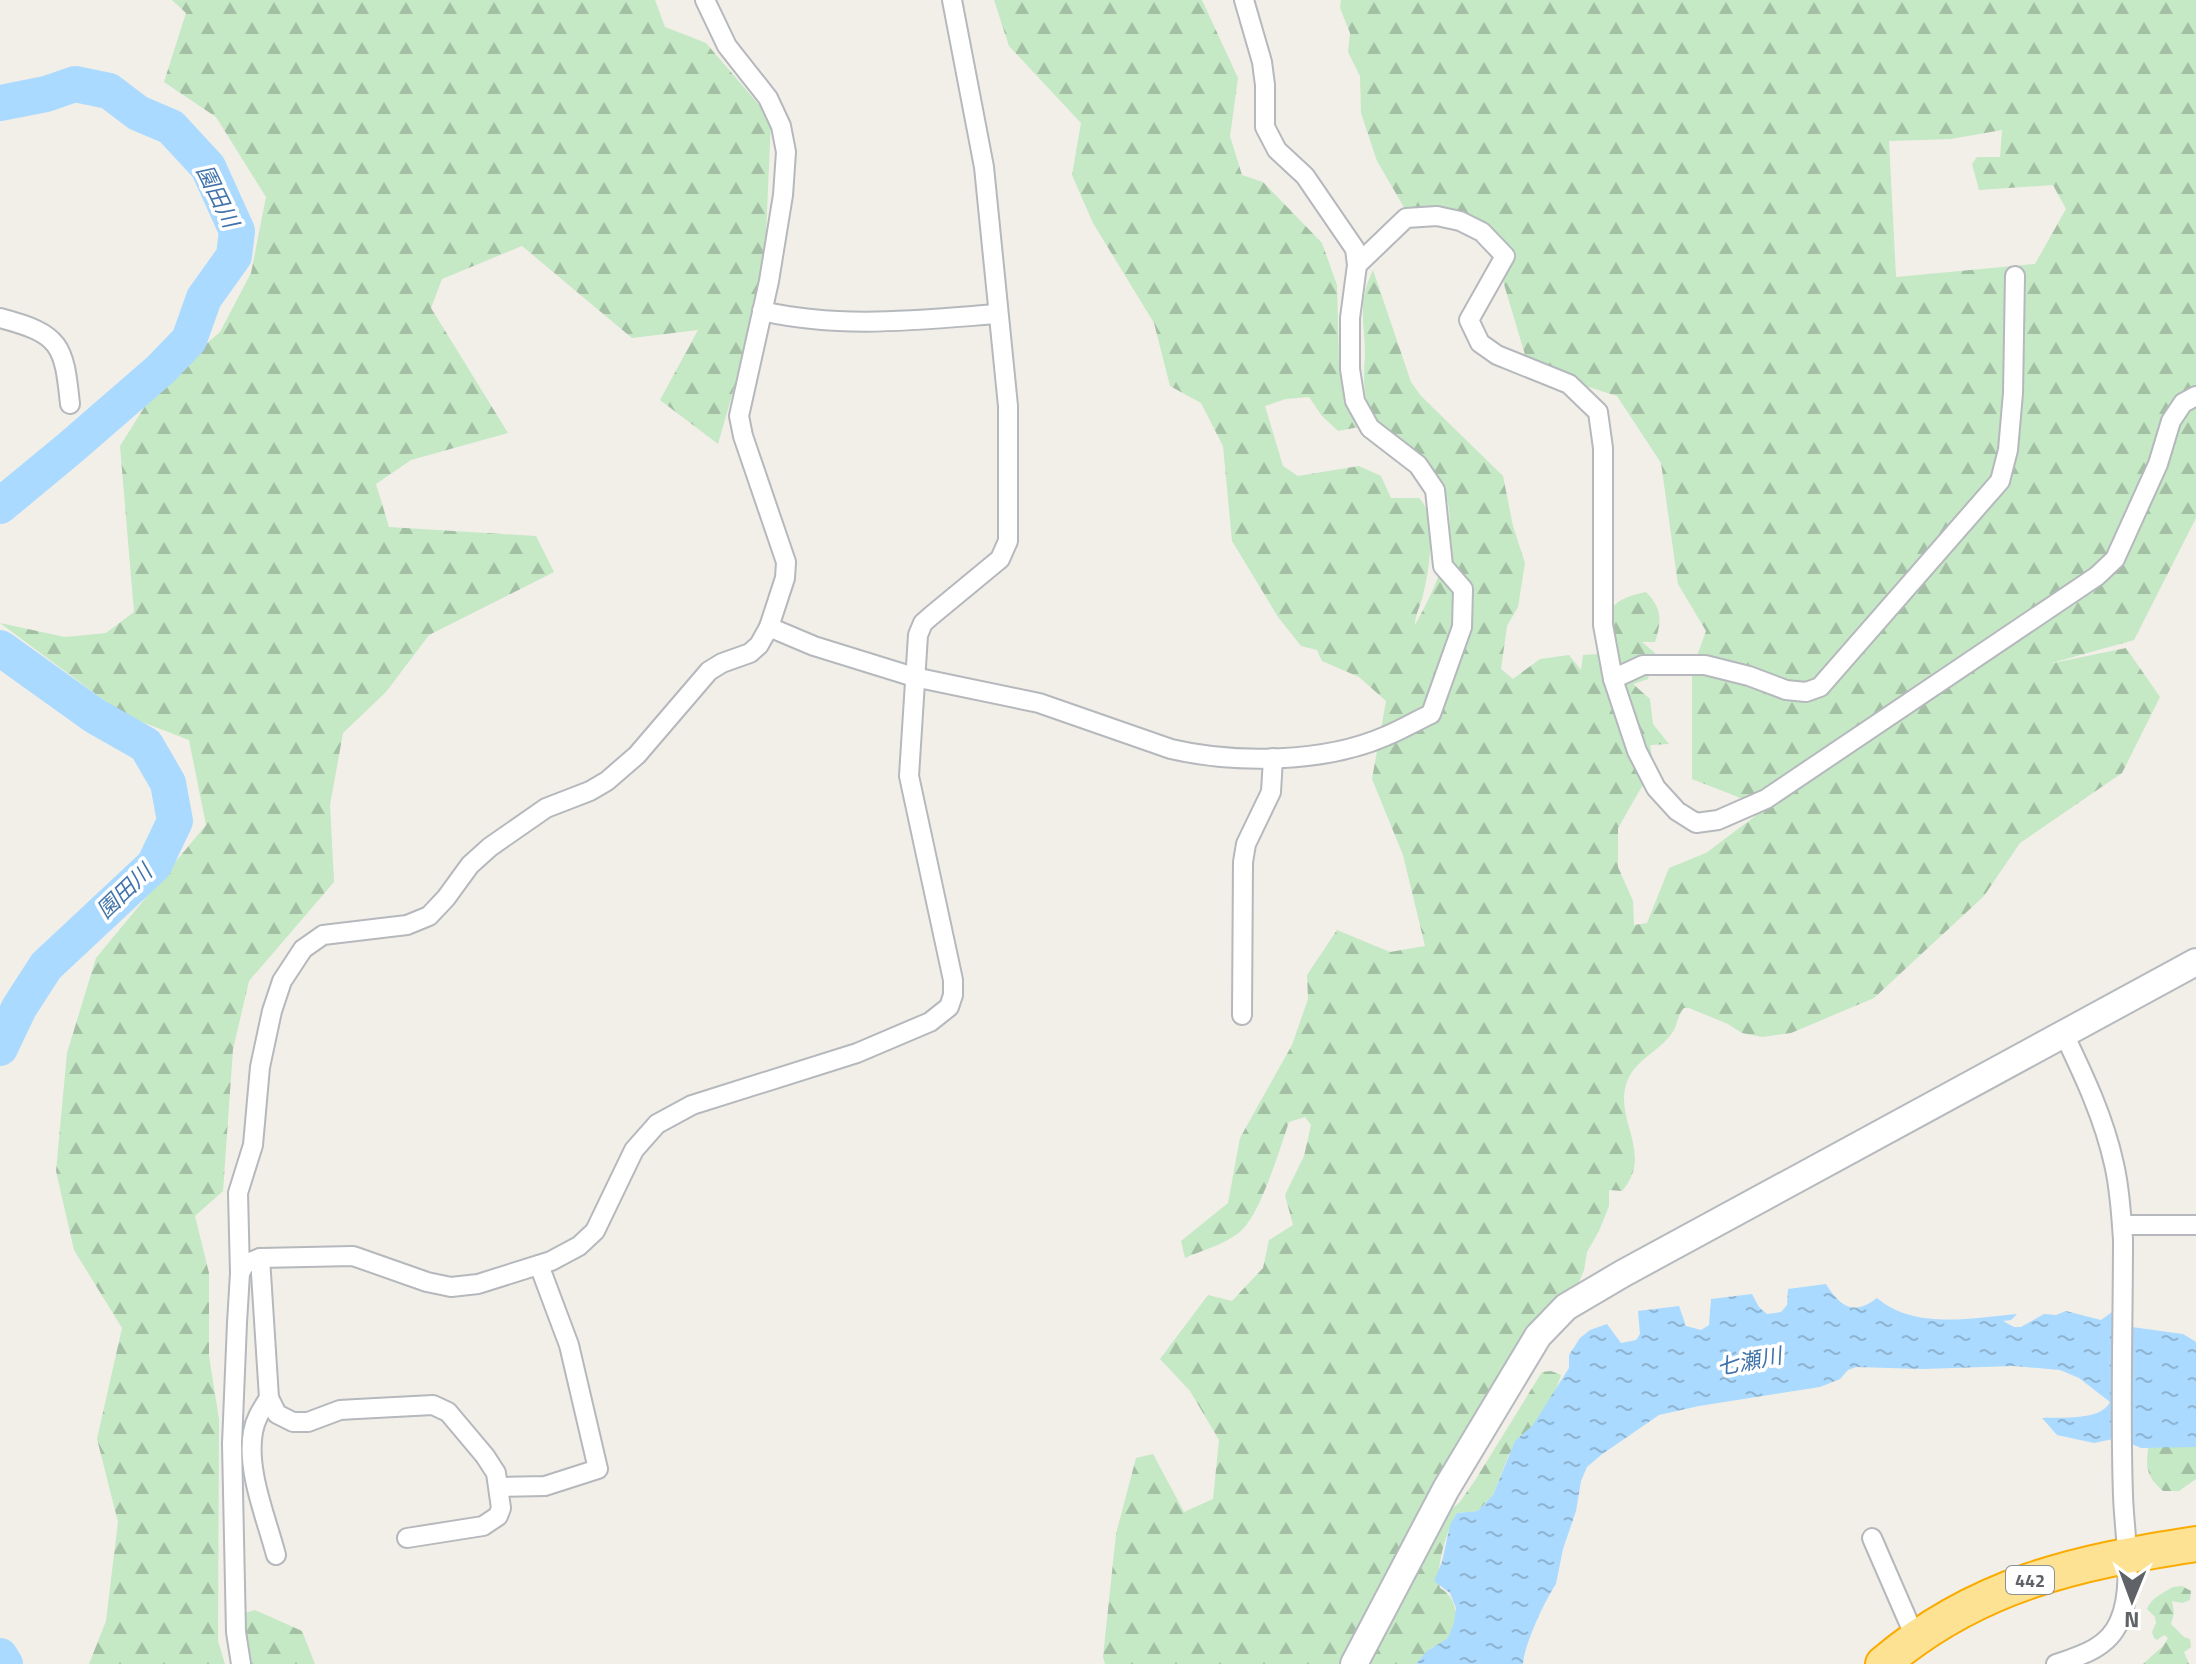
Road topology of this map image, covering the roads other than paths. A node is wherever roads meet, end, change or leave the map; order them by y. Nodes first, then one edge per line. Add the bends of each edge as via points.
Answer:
1 (705, 0) edge
2 (952, 0) edge
3 (1244, 0) edge
4 (1357, 265) junction
5 (2015, 276) dead end
6 (762, 311) junction
7 (997, 314) junction
8 (0, 318) edge
9 (2196, 396) edge
10 (70, 404) dead end
11 (769, 627) junction
12 (914, 677) junction
13 (1613, 679) junction
14 (1273, 758) junction
15 (2196, 962) edge
16 (1242, 1015) dead end
17 (2064, 1034) junction
18 (2196, 1225) edge
19 (2123, 1232) junction
20 (260, 1258) junction
21 (539, 1265) junction
22 (240, 1273) junction
23 (269, 1398) junction
24 (500, 1487) junction
25 (407, 1538) dead end
26 (1872, 1538) dead end
27 (2196, 1544) edge
28 (276, 1555) dead end
29 (2126, 1555) junction
30 (1915, 1637) junction
31 (241, 1664) edge
32 (1354, 1664) edge
33 (1883, 1664) edge
34 (2056, 1664) edge

1 - 6 street via 727,46 768,98 786,152
2 - 7 street via 984,167
3 - 4 street via 1262,62 1265,127 1355,249
4 - 13 street via 1406,218 1437,216 1482,232 1505,256 1469,320 1480,343 1569,384 1598,412 1603,448 1603,625
4 - 14 street via 1350,318 1355,401 1370,428 1418,465 1435,490 1443,566 1463,589 1462,627 1431,714 1357,746
5 - 13 street via 2013,393 2000,481 1820,687 1786,690 1705,665 1643,665
6 - 7 street via 860,323
6 - 11 street via 739,416 786,562
7 - 12 street via 1008,406 1006,551 923,623
8 - 10 street via 54,342 66,362
9 - 13 street via 2183,403 2171,421 2158,464 2115,559 2097,576 1766,799 1718,820 1696,823 1677,811 1656,788 1637,751
11 - 12 street
11 - 22 street via 755,650 709,671 652,741 607,781 546,808 490,847 429,916 407,925 323,935 303,949 282,981 260,1067 253,1145 238,1193
12 - 14 street via 1039,703 1193,754
12 - 21 street via 909,776 953,980 949,1007 930,1022 876,1046 674,1113 634,1150 595,1231 569,1252
14 - 16 street via 1271,792 1243,862
15 - 17 street
17 - 19 street via 2103,1125
17 - 32 street via 1586,1294 1551,1320 1446,1489
18 - 19 street
19 - 29 street
20 - 21 street via 353,1256 451,1287
20 - 22 street via 245,1264
20 - 23 street
21 - 24 street via 569,1345 598,1469 545,1486
22 - 31 street via 232,1444
23 - 24 street via 277,1414 293,1422 348,1409 438,1406 485,1456
23 - 28 street via 253,1430 251,1449
24 - 25 street via 501,1508 489,1523
26 - 30 street
27 - 29 highway, 442
29 - 30 highway, 442 via 2033,1579 1978,1601
29 - 34 street via 2125,1602 2117,1627 2094,1649
30 - 33 highway, 442

